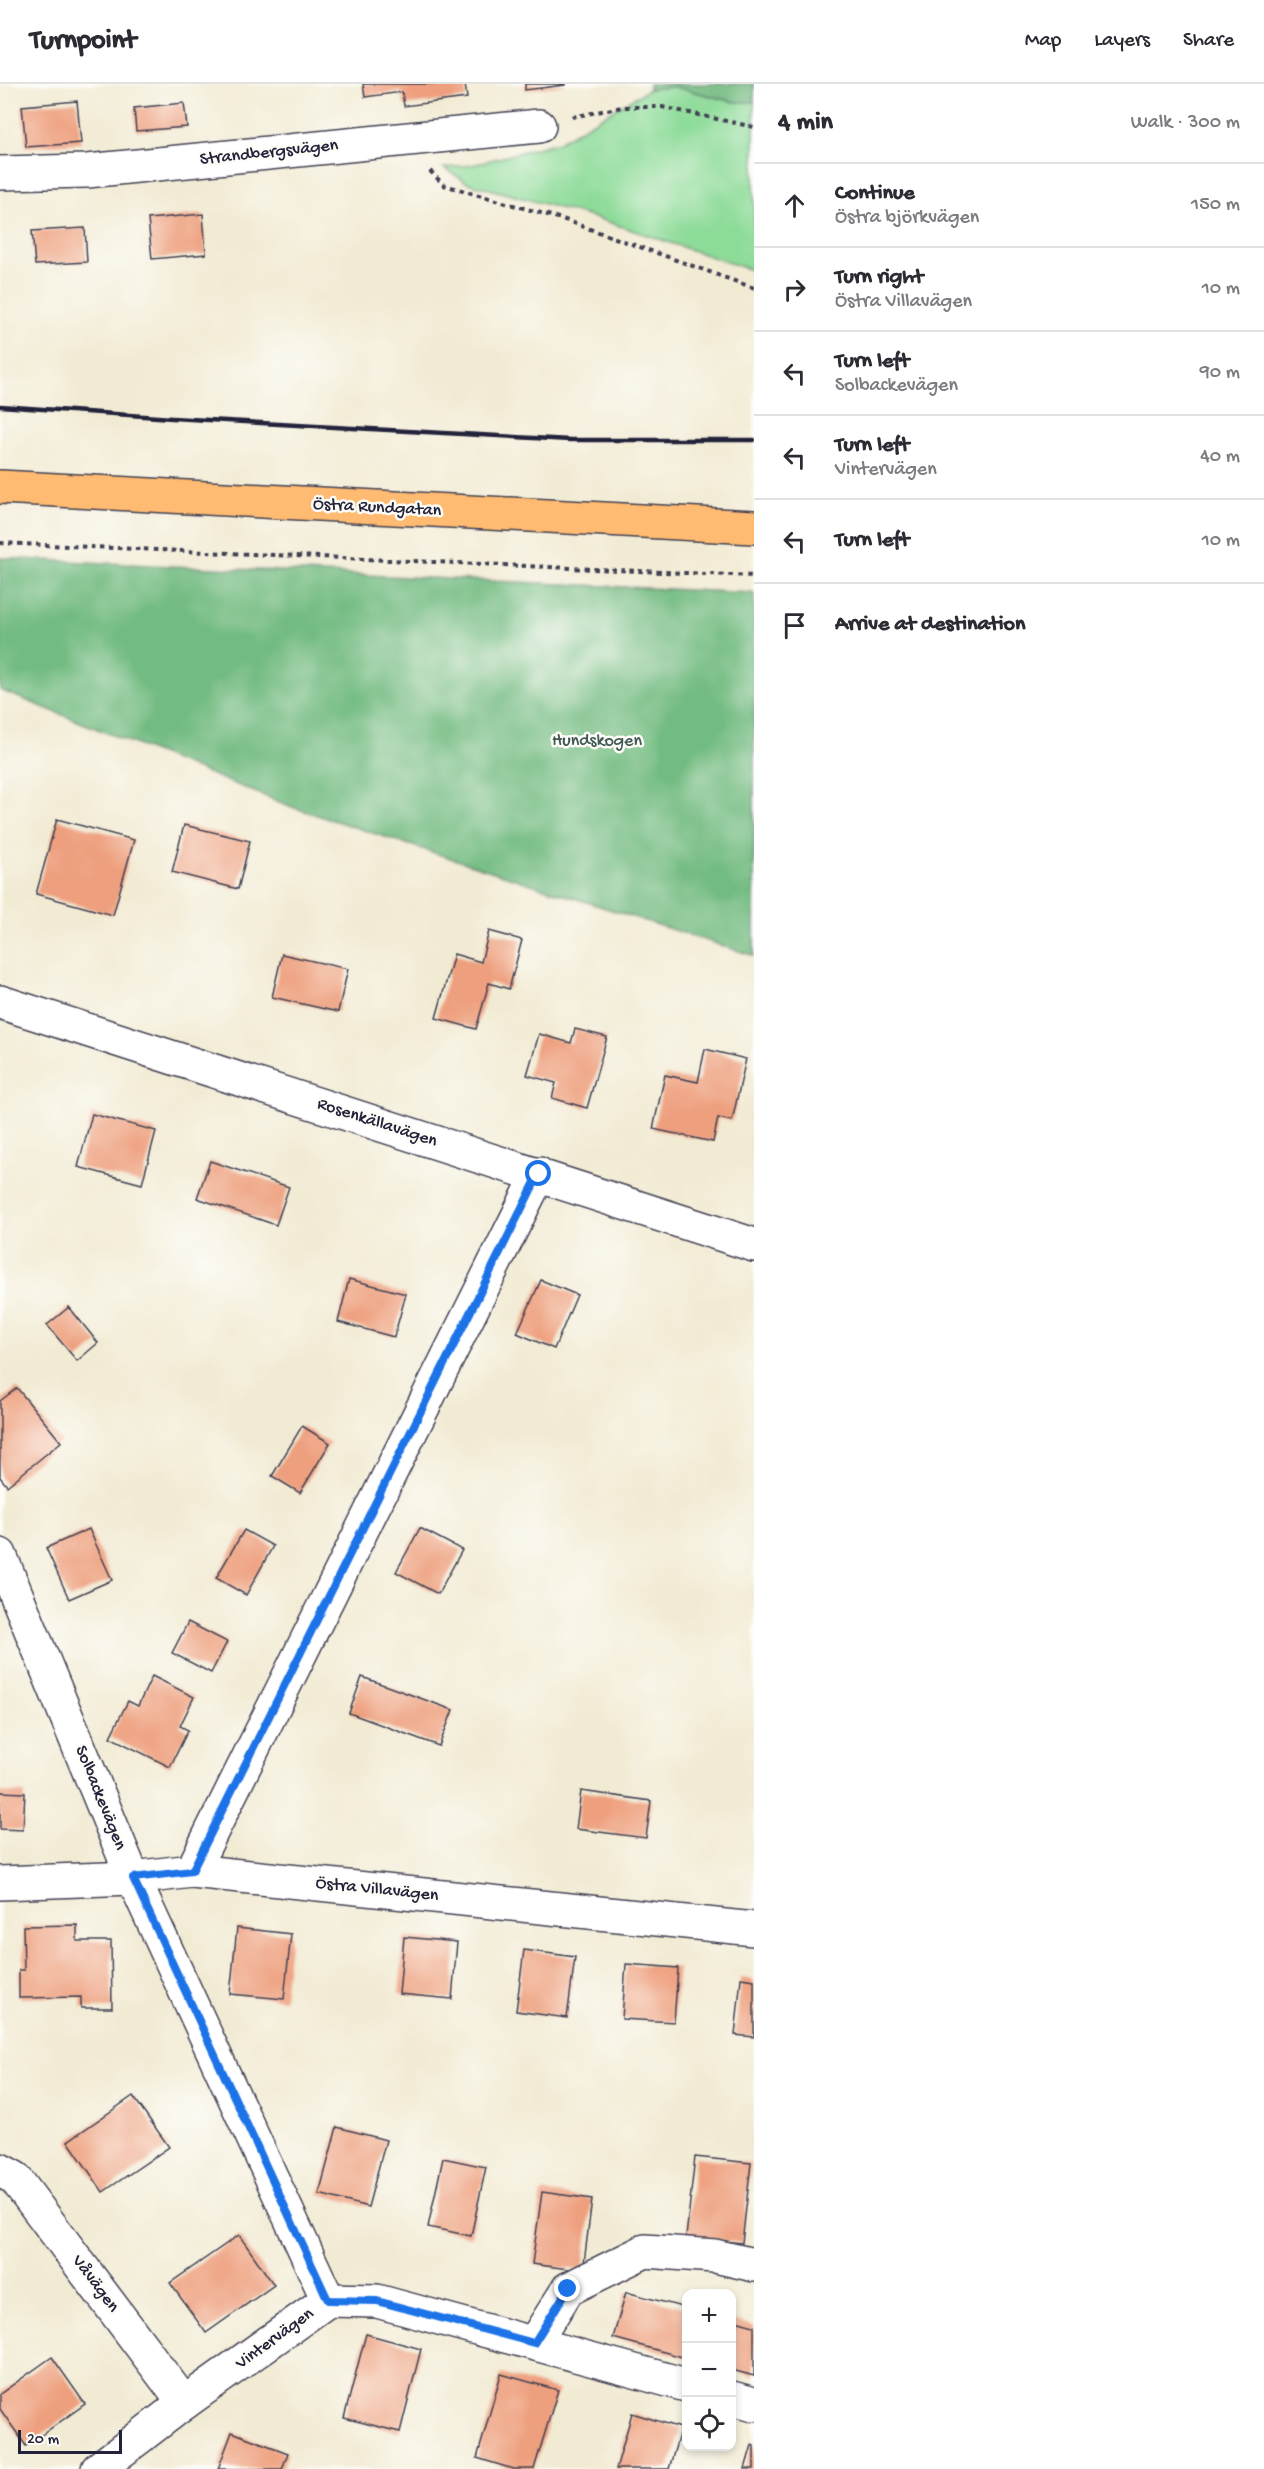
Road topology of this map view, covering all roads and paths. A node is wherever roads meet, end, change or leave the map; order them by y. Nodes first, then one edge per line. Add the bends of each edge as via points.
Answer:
1 (538, 126) joint
2 (754, 127) edge
3 (397, 140) junction
4 (0, 173) edge
5 (754, 288) edge
6 (0, 487) edge
7 (754, 528) edge
8 (0, 543) edge
9 (754, 576) edge
10 (0, 1002) edge
11 (539, 1174) junction
12 (754, 1245) edge
13 (0, 1555) edge
14 (192, 1871) junction
15 (133, 1878) junction
16 (0, 1883) edge
17 (754, 1929) edge
18 (0, 2170) edge
19 (754, 2265) edge
20 (328, 2300) junction
21 (534, 2343) junction
22 (682, 2384) edge
23 (736, 2398) edge
24 (184, 2403) junction
25 (754, 2404) edge
26 (99, 2469) edge

1 - 2 path via 622,107 662,107
1 - 3 street, Strandbergsvägen
3 - 4 street, Strandbergsvägen via 87,171
3 - 5 path via 444,184 565,219
6 - 7 main road, Östra Rundgatan
8 - 9 path
10 - 11 street, Rosenkällavägen
11 - 12 street, Rosenkällavägen
11 - 14 street
13 - 15 street, Solbackevägen
14 - 15 street, Östra Villavägen
14 - 17 street, Östra Villavägen
15 - 16 street, Östra Villavägen
15 - 20 street, Solbackevägen
18 - 24 street, Våvägen via 15,2178
19 - 21 street via 715,2256 645,2251 568,2289
20 - 21 street, Vintervägen via 377,2301
20 - 24 street, Vintervägen
21 - 22 street, Vintervägen
23 - 25 street
24 - 26 street, Vintervägen

